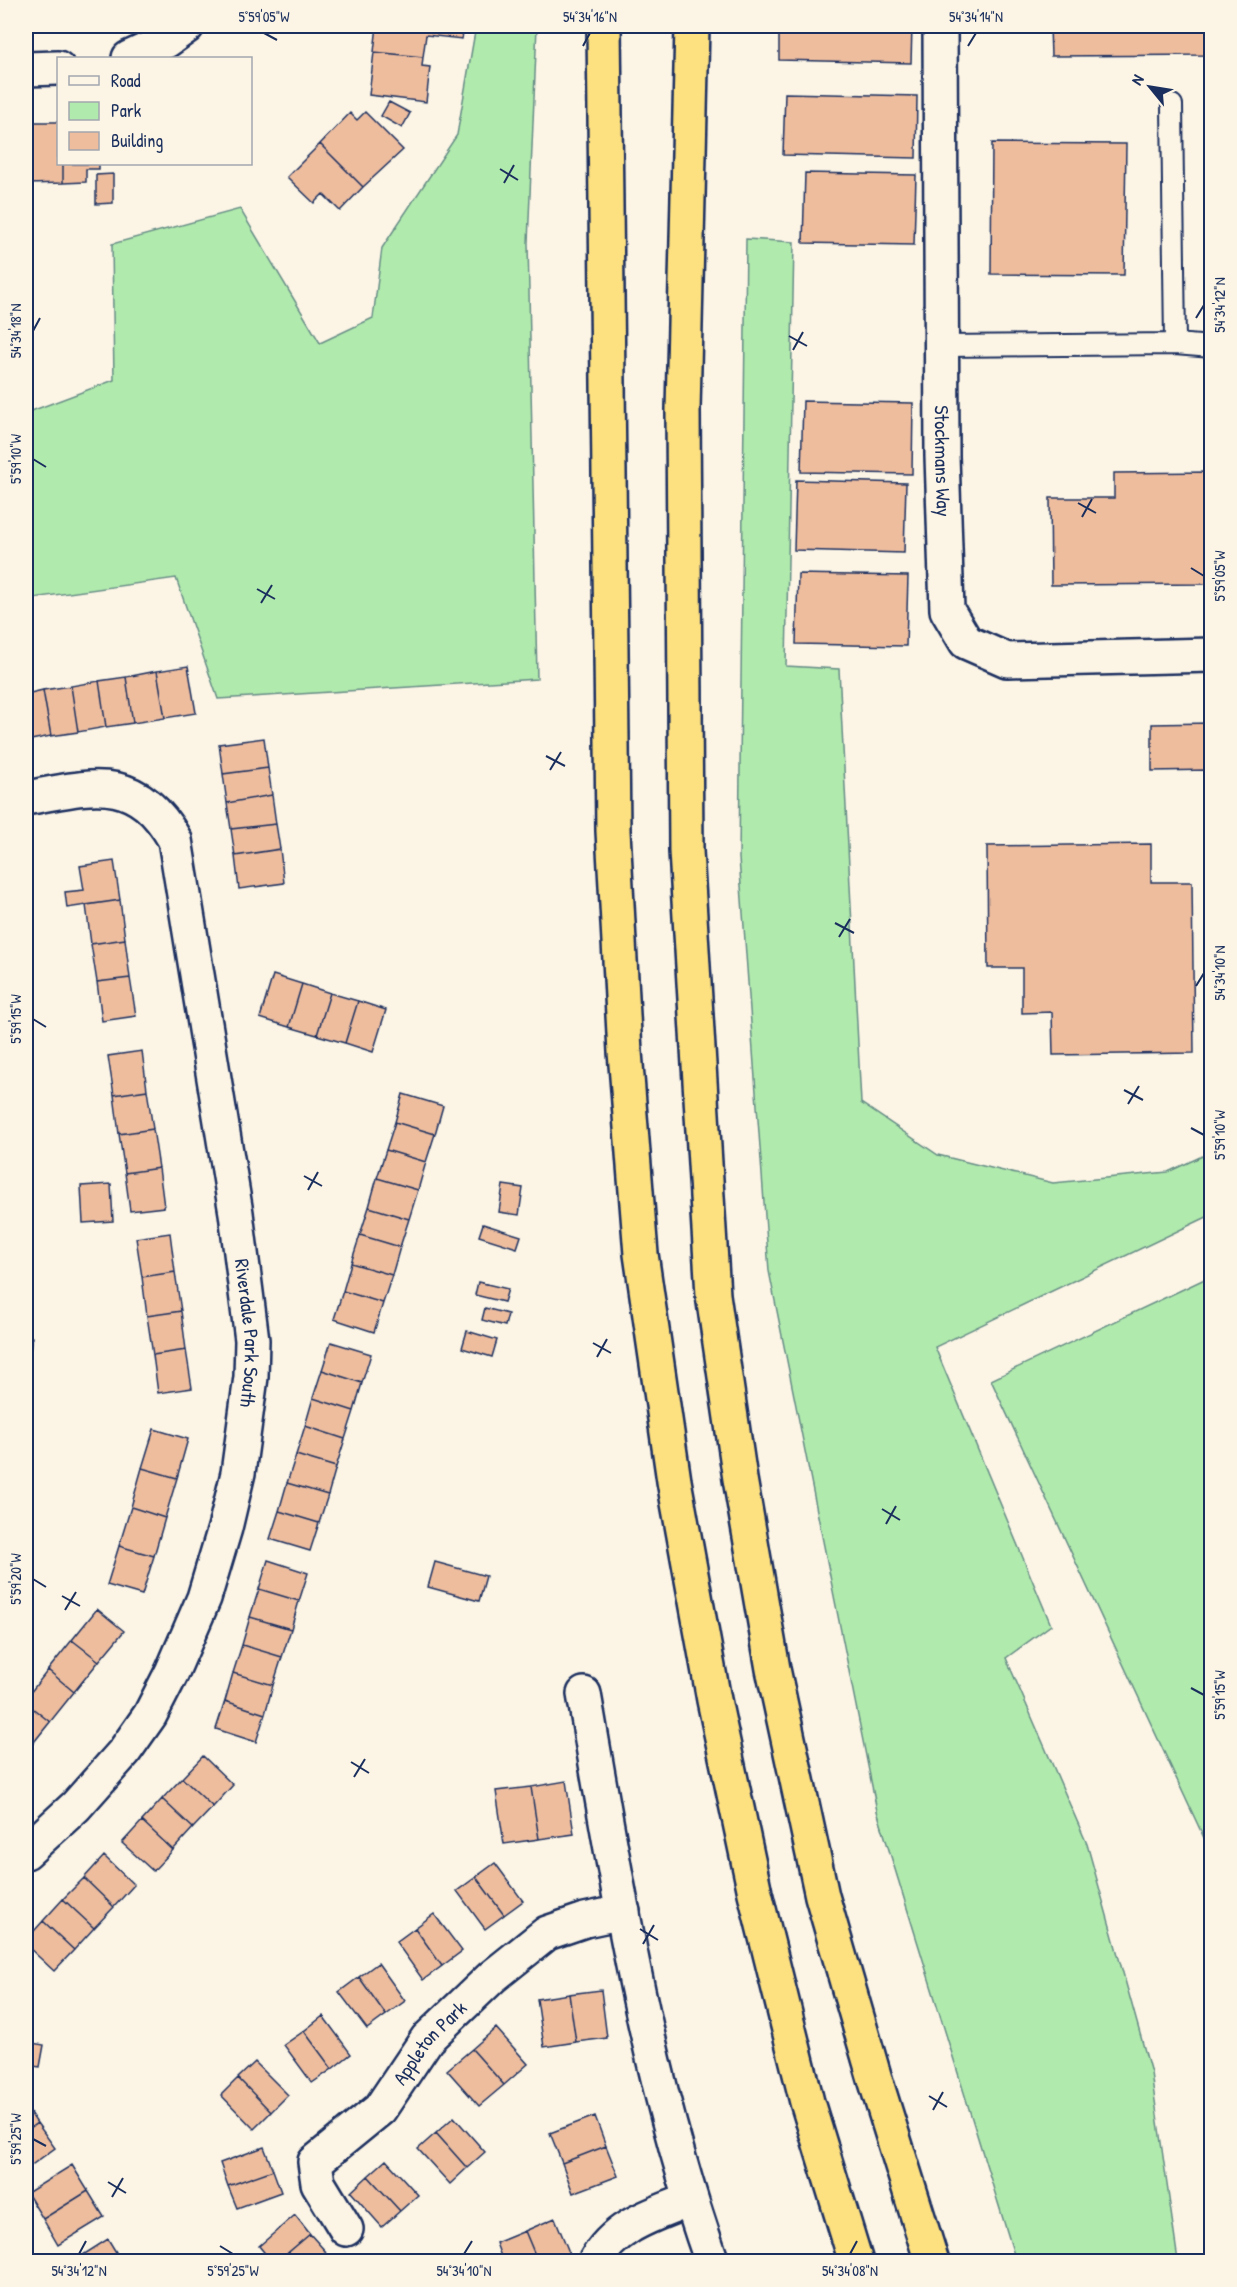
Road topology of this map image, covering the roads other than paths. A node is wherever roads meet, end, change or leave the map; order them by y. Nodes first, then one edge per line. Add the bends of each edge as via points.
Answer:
1 (187, 26) edge
2 (604, 26) edge
3 (692, 26) edge
4 (940, 26) edge
5 (131, 57) edge
6 (57, 68) edge
7 (26, 69) edge
8 (1172, 105) dead end
9 (1175, 345) junction
10 (942, 346) junction
11 (1212, 347) edge
12 (1212, 655) edge
13 (26, 798) edge
14 (584, 1694) dead end
15 (26, 1852) edge
16 (623, 1912) junction
17 (690, 2200) junction
18 (346, 2229) dead end
19 (595, 2262) edge
20 (712, 2262) edge
21 (856, 2262) edge
22 (932, 2262) edge

1 - 5 street
2 - 21 highway via 613,831 641,1254 674,1481 716,1712 755,1893 807,2102
3 - 22 highway via 683,410 687,851 713,1295 769,1646 822,1896
4 - 10 street, Stockmans Way
6 - 7 street
8 - 9 lane
9 - 10 lane
9 - 11 lane
10 - 12 street, Stockmans Way via 947,610 966,642 1007,660
13 - 15 street, Riverdale Park South via 113,787 150,807 175,840 236,1213 252,1340 238,1473 225,1528 204,1598 172,1672 150,1715 124,1752 76,1806
14 - 16 street
16 - 17 street via 657,2074
16 - 18 street, Appleton Park via 547,1933 492,1977 427,2038 380,2109 315,2162 318,2183
17 - 19 street via 628,2225 603,2247
17 - 20 street

